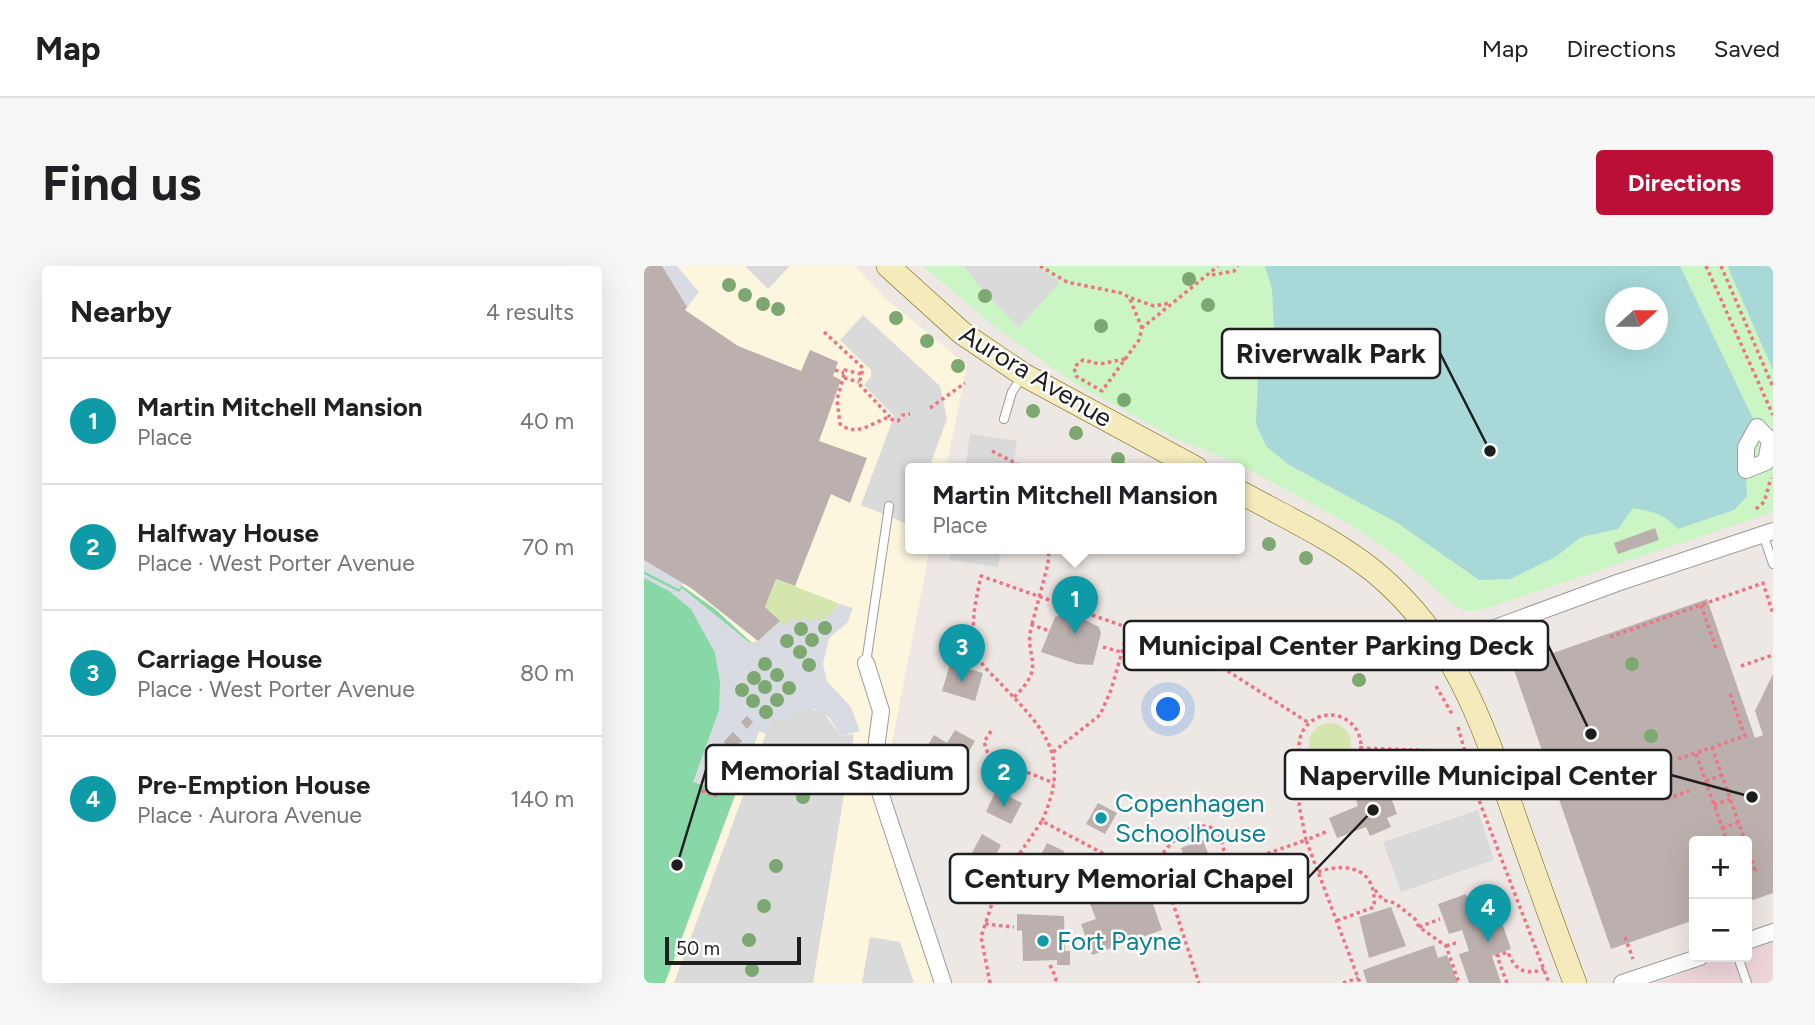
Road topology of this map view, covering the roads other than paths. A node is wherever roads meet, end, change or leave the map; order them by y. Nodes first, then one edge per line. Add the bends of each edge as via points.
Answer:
1 (888, 266) edge
2 (1024, 375) junction
3 (1004, 419) dead end
4 (1187, 463) edge
5 (1245, 495) edge
6 (889, 506) dead end
7 (1768, 533) edge
8 (1773, 564) edge
9 (1443, 648) junction
10 (866, 663) joint
11 (1773, 932) edge
12 (1752, 939) edge
13 (1689, 961) edge
14 (1740, 962) edge
15 (943, 983) edge
16 (1575, 983) edge
17 (1622, 983) edge
18 (1747, 983) edge

1 - 2 main road, Aurora Avenue via 962,333
2 - 3 lane via 1012,392
2 - 4 main road, Aurora Avenue
5 - 9 main road via 1376,573
6 - 10 lane
7 - 8 lane
7 - 9 street
9 - 16 main road via 1486,733
10 - 15 street via 881,711 873,771
11 - 12 street
13 - 17 street
14 - 18 lane

